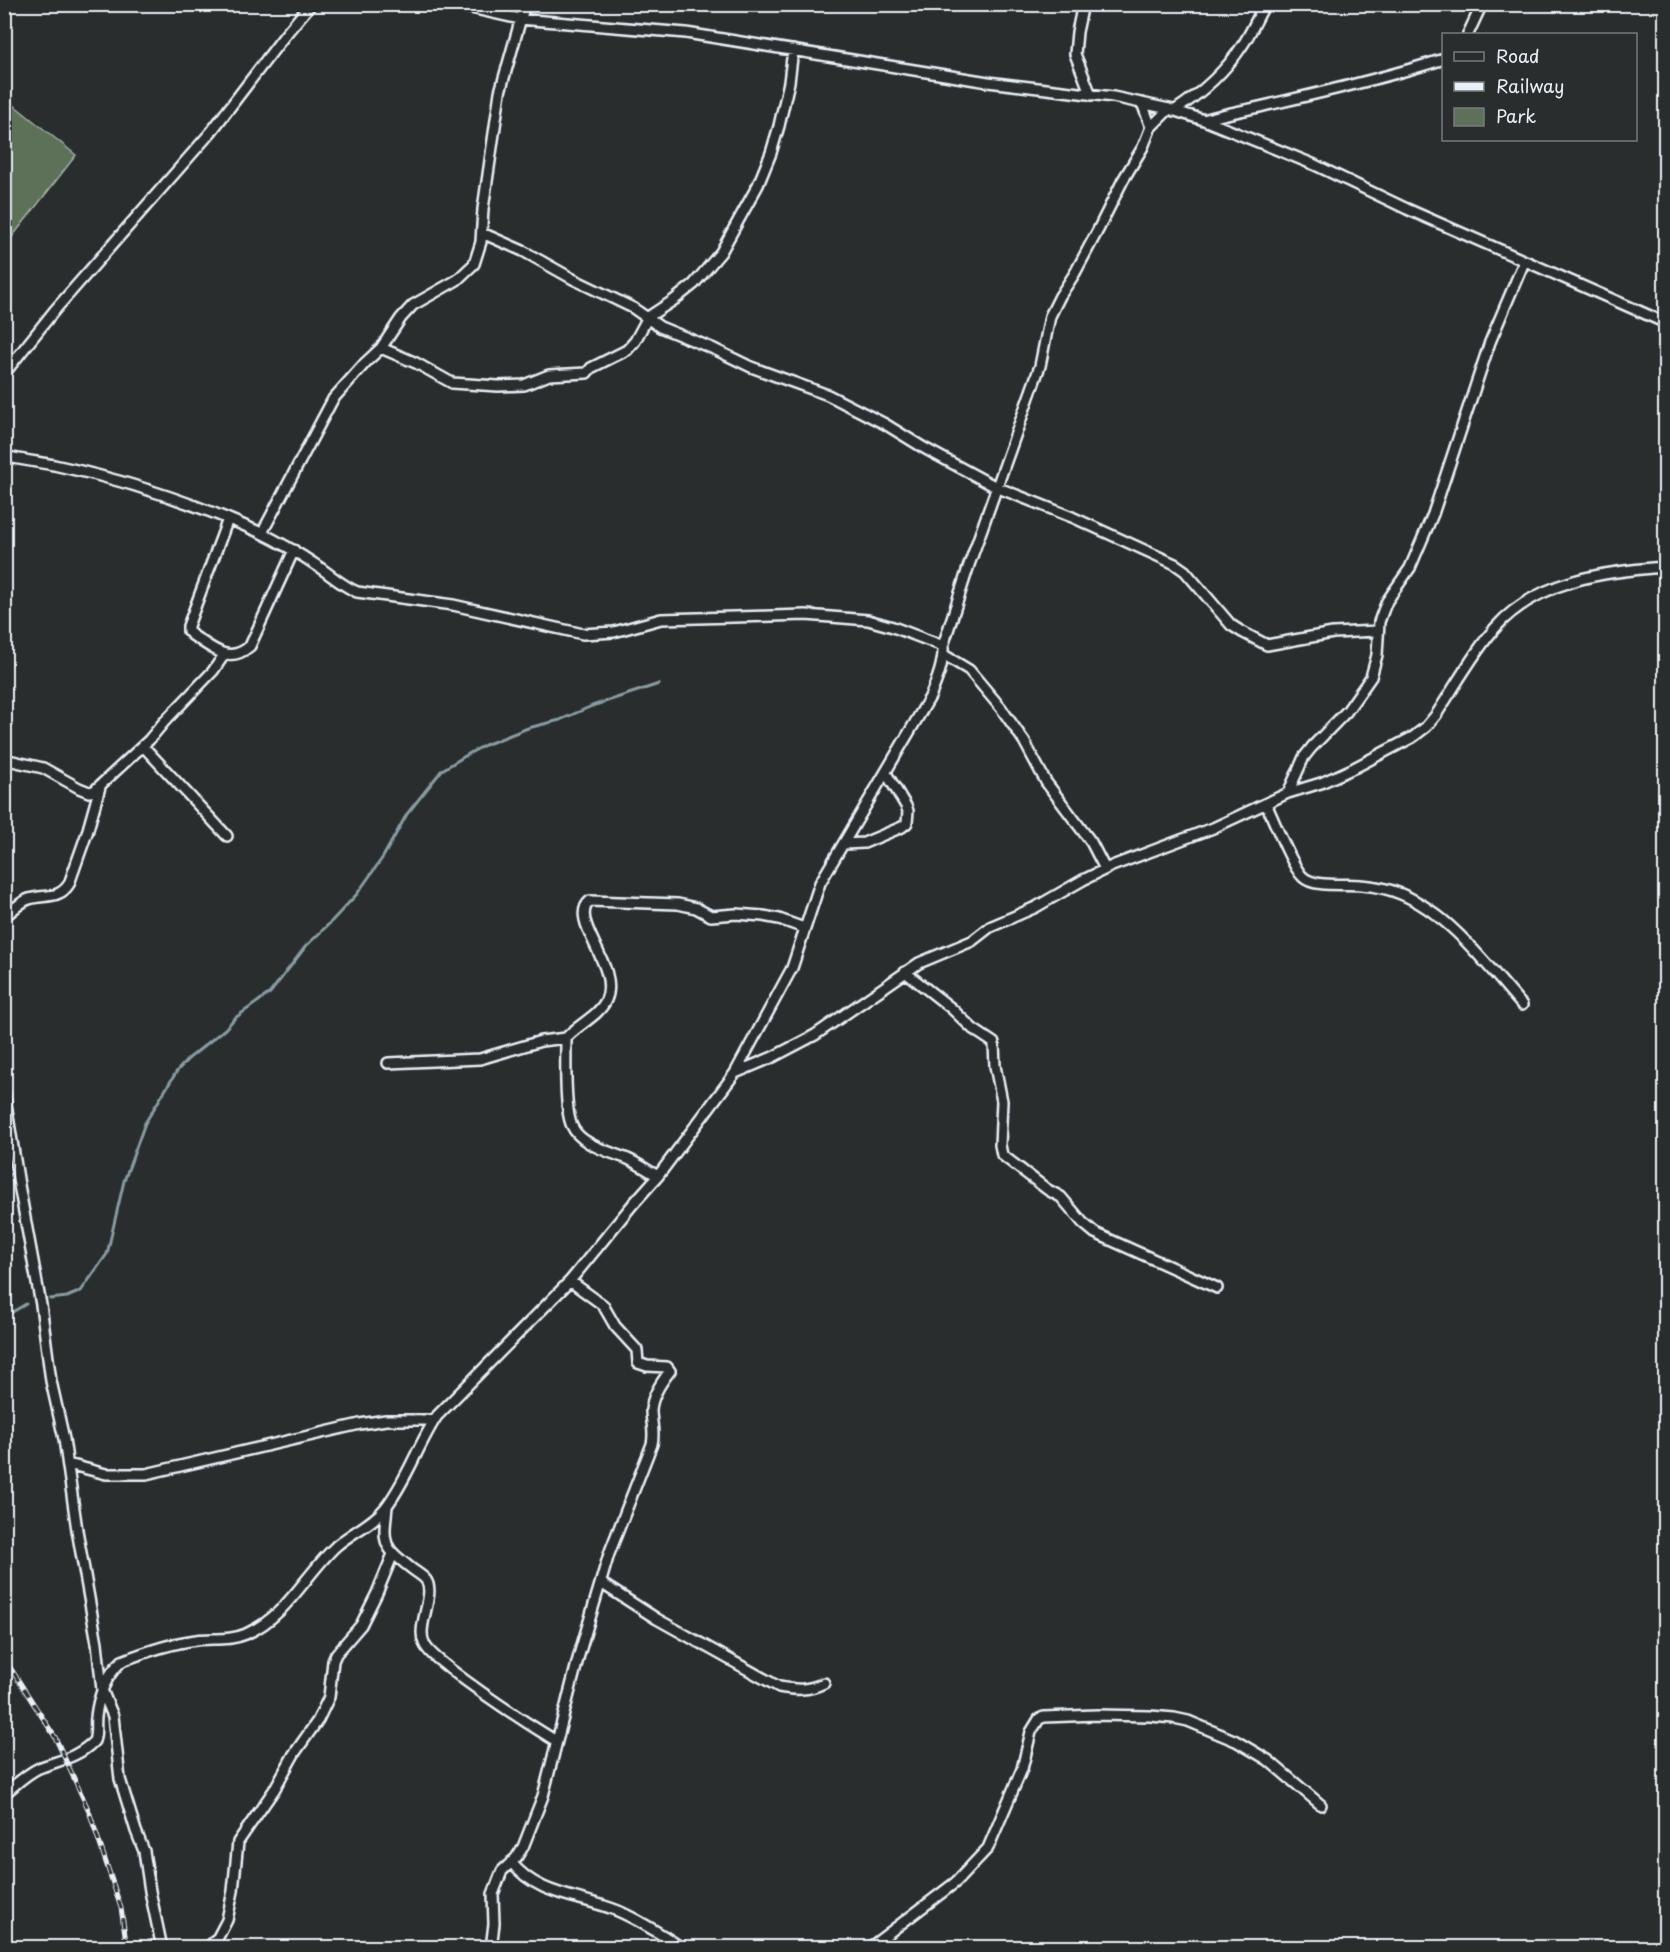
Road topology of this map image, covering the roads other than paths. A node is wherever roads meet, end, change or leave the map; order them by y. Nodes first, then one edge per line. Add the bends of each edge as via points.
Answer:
1 (311, 4) edge
2 (453, 4) edge
3 (525, 4) edge
4 (1083, 4) edge
5 (1265, 4) edge
6 (1482, 4) edge
7 (520, 19) junction
8 (1468, 33) edge
9 (793, 50) junction
10 (1442, 59) edge
11 (1091, 95) junction
12 (1142, 103) junction
13 (1172, 110) junction
14 (1204, 120) junction
15 (1151, 127) junction
16 (482, 233) junction
17 (1524, 262) junction
18 (648, 317) junction
19 (1665, 323) edge
20 (381, 348) junction
21 (4, 374) edge
22 (4, 456) edge
23 (996, 487) junction
24 (228, 519) junction
25 (262, 533) junction
26 (294, 550) junction
27 (1665, 567) edge
28 (1378, 631) junction
29 (944, 650) junction
30 (224, 655) junction
31 (144, 746) junction
32 (4, 759) edge
33 (885, 773) junction
34 (100, 787) junction
35 (1288, 793) junction
36 (1266, 804) junction
37 (227, 836) dead end
38 (844, 844) junction
39 (1105, 869) junction
40 (4, 917) edge
41 (804, 928) junction
42 (905, 972) junction
43 (1522, 1005) dead end
44 (566, 1038) junction
45 (388, 1063) dead end
46 (735, 1073) junction
47 (4, 1091) edge
48 (658, 1176) junction
49 (570, 1281) junction
50 (1217, 1288) dead end
51 (434, 1420) junction
52 (68, 1464) junction
53 (387, 1506) junction
54 (393, 1554) junction
55 (601, 1583) junction
56 (824, 1683) dead end
57 (102, 1690) junction
58 (556, 1741) junction
59 (4, 1794) edge
60 (1321, 1805) dead end
61 (511, 1862) junction
62 (162, 1947) edge
63 (207, 1947) edge
64 (491, 1947) edge
65 (682, 1947) edge
66 (869, 1947) edge

1 - 21 street via 212,132 54,311
2 - 7 street
3 - 7 street
4 - 11 street via 1075,54
5 - 13 street via 1230,61 1204,90
6 - 8 street
7 - 9 street via 686,33
7 - 16 street via 500,92
9 - 11 street
9 - 18 street via 779,126 758,185 722,252 694,284
10 - 14 street
11 - 12 street
12 - 13 street
12 - 15 street
13 - 14 street
13 - 15 street
14 - 17 street via 1315,165
15 - 23 street via 1050,316 1040,366
16 - 18 street
16 - 20 street via 474,264 457,280 413,305
17 - 19 street
17 - 28 street via 1490,342 1433,514 1410,568 1387,601
18 - 20 street via 635,341 623,353 587,372 549,375 524,385 452,383
18 - 23 street via 680,337 828,395
20 - 25 street via 333,399
22 - 24 street via 113,479
23 - 28 street via 1083,521 1175,564 1231,625 1267,645 1333,633
23 - 29 street
24 - 25 street
24 - 30 street via 188,626 192,635
25 - 26 street
26 - 29 street via 357,592 453,605 583,634 615,632 661,619 806,615 868,620
26 - 30 street via 250,646 242,653
27 - 35 street via 1605,574 1538,595 1495,627 1426,727 1354,768
28 - 35 street via 1371,677 1347,711 1304,757
29 - 33 street via 930,697
29 - 39 street via 969,670 1001,708
30 - 31 street
31 - 34 street
31 - 37 street
32 - 34 street via 43,768 89,792
33 - 38 street
33 - 38 street via 906,806 907,823 870,841
34 - 40 street via 65,891 27,900
35 - 36 street
36 - 39 street
36 - 43 street via 1302,876 1316,884 1372,886 1414,901 1452,929
38 - 41 street via 820,883
39 - 42 street
41 - 44 street via 763,916 711,916 678,904 590,901 583,913 606,968 608,991 598,1011
41 - 46 street via 792,968
42 - 46 street via 815,1035
42 - 50 street via 993,1041 1001,1091 1002,1155 1061,1197 1095,1233
44 - 45 street via 541,1041 480,1059
44 - 48 street via 571,1125 585,1140
46 - 48 street
47 - 52 street
48 - 49 street
49 - 51 street
49 - 55 street via 603,1305 636,1350 638,1363 670,1370 652,1405 652,1444
51 - 52 street via 360,1424 146,1474 106,1474
51 - 53 street
52 - 57 street
53 - 54 street via 385,1541
53 - 57 street via 323,1558 296,1595 258,1628 231,1638 189,1641 122,1661
54 - 58 street via 426,1581 429,1588 422,1636 429,1650 492,1699
54 - 63 street via 361,1625 336,1654 329,1697 318,1720 237,1842 227,1920 217,1939
55 - 56 street via 779,1687 812,1689
55 - 58 street
57 - 59 street via 94,1741 65,1760 32,1772
57 - 62 street via 113,1716 120,1779 144,1851
58 - 61 street via 543,1796 523,1847
60 - 66 street via 1268,1760 1236,1741 1188,1721 1150,1716 1044,1717 1031,1732 1022,1769 988,1848 956,1882
61 - 64 street via 502,1871 493,1894
61 - 65 street via 531,1882 615,1910 647,1924

